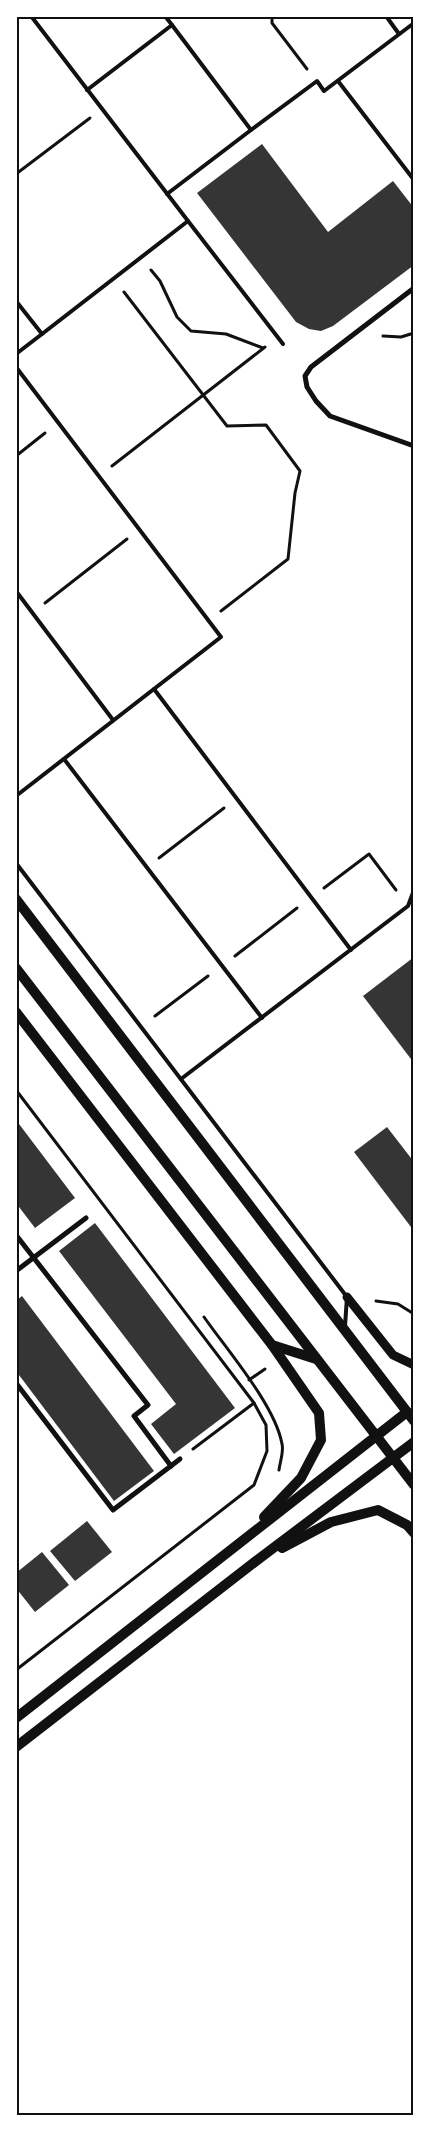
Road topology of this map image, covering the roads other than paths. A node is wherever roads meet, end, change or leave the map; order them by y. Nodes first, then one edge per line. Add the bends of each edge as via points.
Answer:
1 (31, 16) edge
2 (165, 16) edge
3 (386, 16) edge
4 (414, 23) edge
5 (172, 26) junction
6 (399, 34) junction
7 (338, 81) junction
8 (87, 90) junction
9 (251, 130) junction
10 (414, 180) edge
11 (167, 194) junction
12 (188, 221) junction
13 (414, 288) edge
14 (16, 301) edge
15 (42, 334) junction
16 (283, 344) dead end
17 (16, 354) edge
18 (16, 367) edge
19 (414, 446) edge
20 (16, 591) edge
21 (154, 689) junction
22 (112, 720) junction
23 (64, 759) junction
24 (16, 796) edge
25 (16, 863) edge
26 (414, 890) edge
27 (16, 899) edge
28 (352, 950) junction
29 (16, 968) edge
30 (16, 1012) edge
31 (262, 1018) junction
32 (181, 1079) junction
33 (86, 1218) dead end
34 (16, 1235) edge
35 (34, 1258) junction
36 (16, 1271) edge
37 (347, 1297) junction
38 (344, 1331) junction
39 (272, 1345) junction
40 (316, 1359) junction
41 (414, 1365) edge
42 (16, 1383) edge
43 (410, 1410) edge
44 (414, 1421) edge
45 (376, 1436) junction
46 (414, 1442) edge
47 (393, 1458) junction
48 (180, 1459) road end
49 (171, 1466) junction
50 (414, 1485) edge
51 (414, 1533) edge
52 (240, 1542) junction
53 (256, 1561) junction
54 (16, 1718) edge
55 (16, 1747) edge

1 - 8 lane
2 - 5 lane
3 - 6 lane
4 - 6 lane
5 - 8 lane
5 - 9 lane
6 - 7 lane
7 - 9 lane via 324,91 316,81
7 - 10 lane
8 - 11 lane
9 - 11 lane
11 - 12 lane
12 - 15 lane
12 - 16 lane
13 - 19 street via 311,367 305,376 307,387 330,416
14 - 15 lane
15 - 17 lane
18 - 21 lane via 221,636
20 - 22 lane
21 - 22 lane
21 - 28 lane
22 - 23 lane
23 - 24 lane
23 - 31 lane
25 - 32 lane
26 - 28 lane via 408,906
27 - 38 main road
28 - 31 lane
29 - 40 main road
30 - 39 main road
31 - 32 lane
32 - 37 lane
33 - 35 street
34 - 35 street
35 - 36 street
35 - 49 street via 148,1406 134,1416
37 - 38 lane
37 - 41 street via 393,1354
38 - 43 main road
39 - 40 main road
39 - 52 main road via 319,1413 320,1440 301,1478
40 - 45 main road
42 - 49 street via 113,1510
43 - 44 main road
43 - 45 main road
45 - 47 main road
45 - 52 main road
46 - 47 main road
47 - 50 main road
47 - 53 main road
48 - 49 street
51 - 53 main road via 407,1525 378,1510 332,1522
52 - 54 main road
53 - 55 main road

